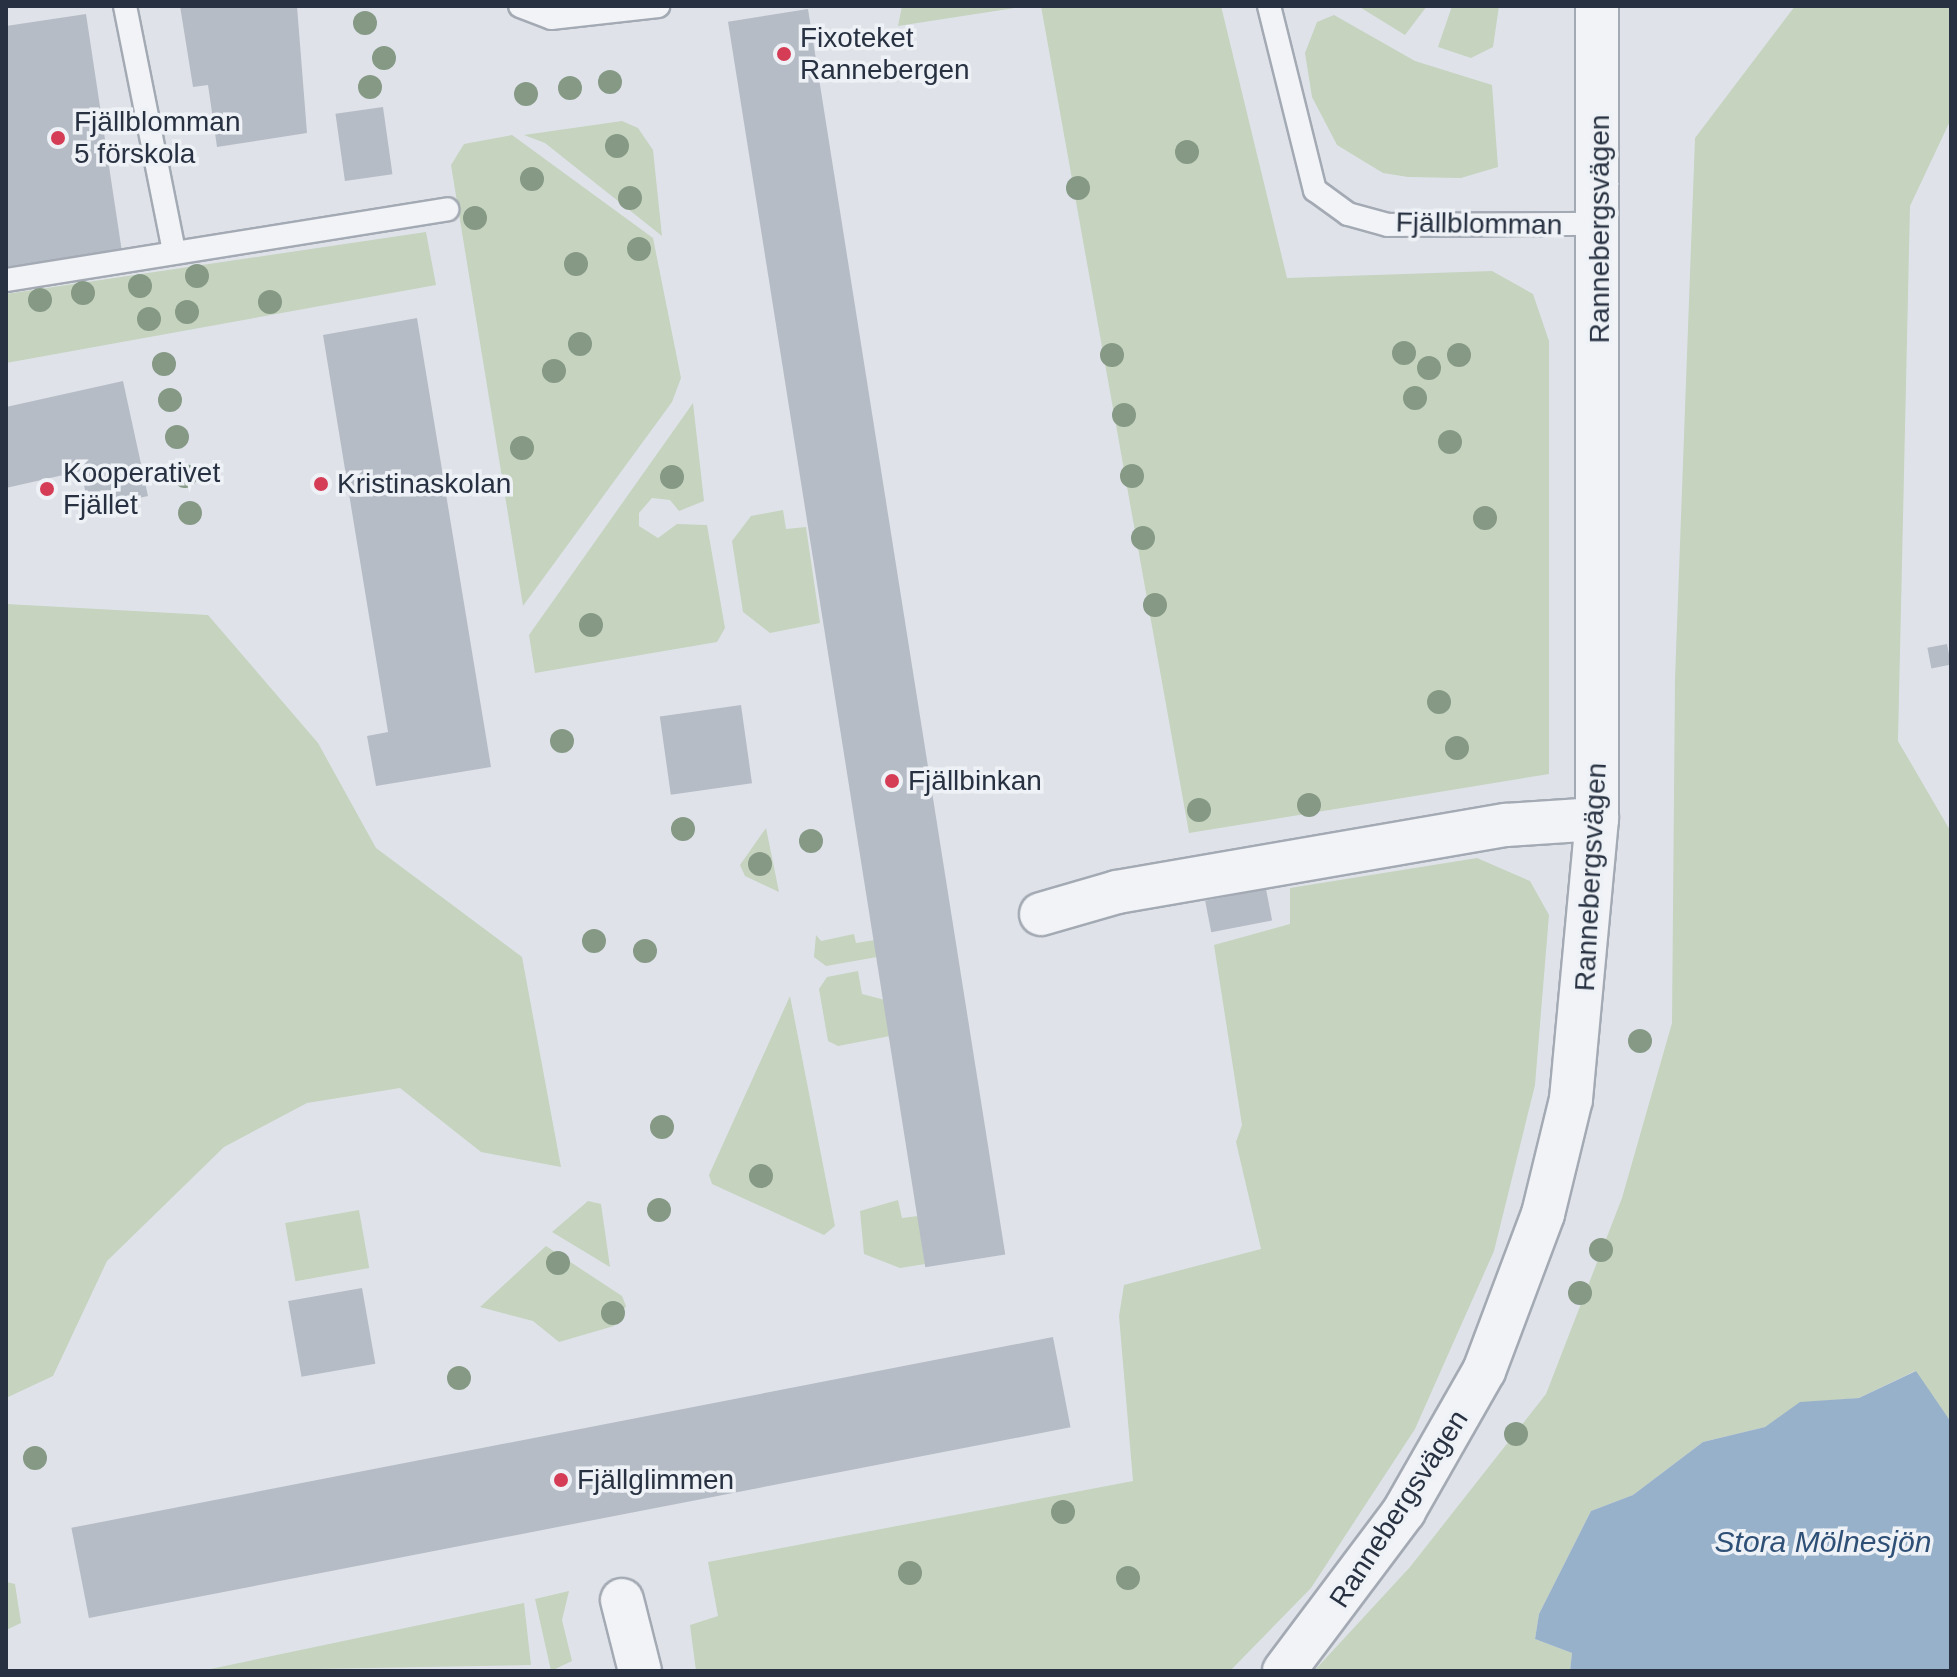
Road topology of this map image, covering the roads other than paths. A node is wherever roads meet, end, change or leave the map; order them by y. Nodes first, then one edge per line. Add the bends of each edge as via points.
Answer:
1 (125, 6) edge
2 (520, 6) edge
3 (658, 6) edge
4 (1269, 6) edge
5 (1597, 6) edge
6 (447, 209) dead end
7 (1601, 224) junction
8 (174, 251) junction
9 (6, 280) edge
10 (1597, 819) junction
11 (1041, 914) dead end
12 (622, 1600) dead end
13 (640, 1671) edge
14 (1284, 1671) edge

1 - 8 lane
2 - 3 lane via 551,18
4 - 7 lane, Fjällblomman via 1315,190 1348,214 1388,225
5 - 7 street, Rannebergsvägen
6 - 8 lane
7 - 10 street, Rannebergsvägen
8 - 9 lane
10 - 11 street via 1506,825 1117,892
10 - 14 street, Rannebergsvägen via 1571,1099 1518,1289 1441,1452
12 - 13 street

